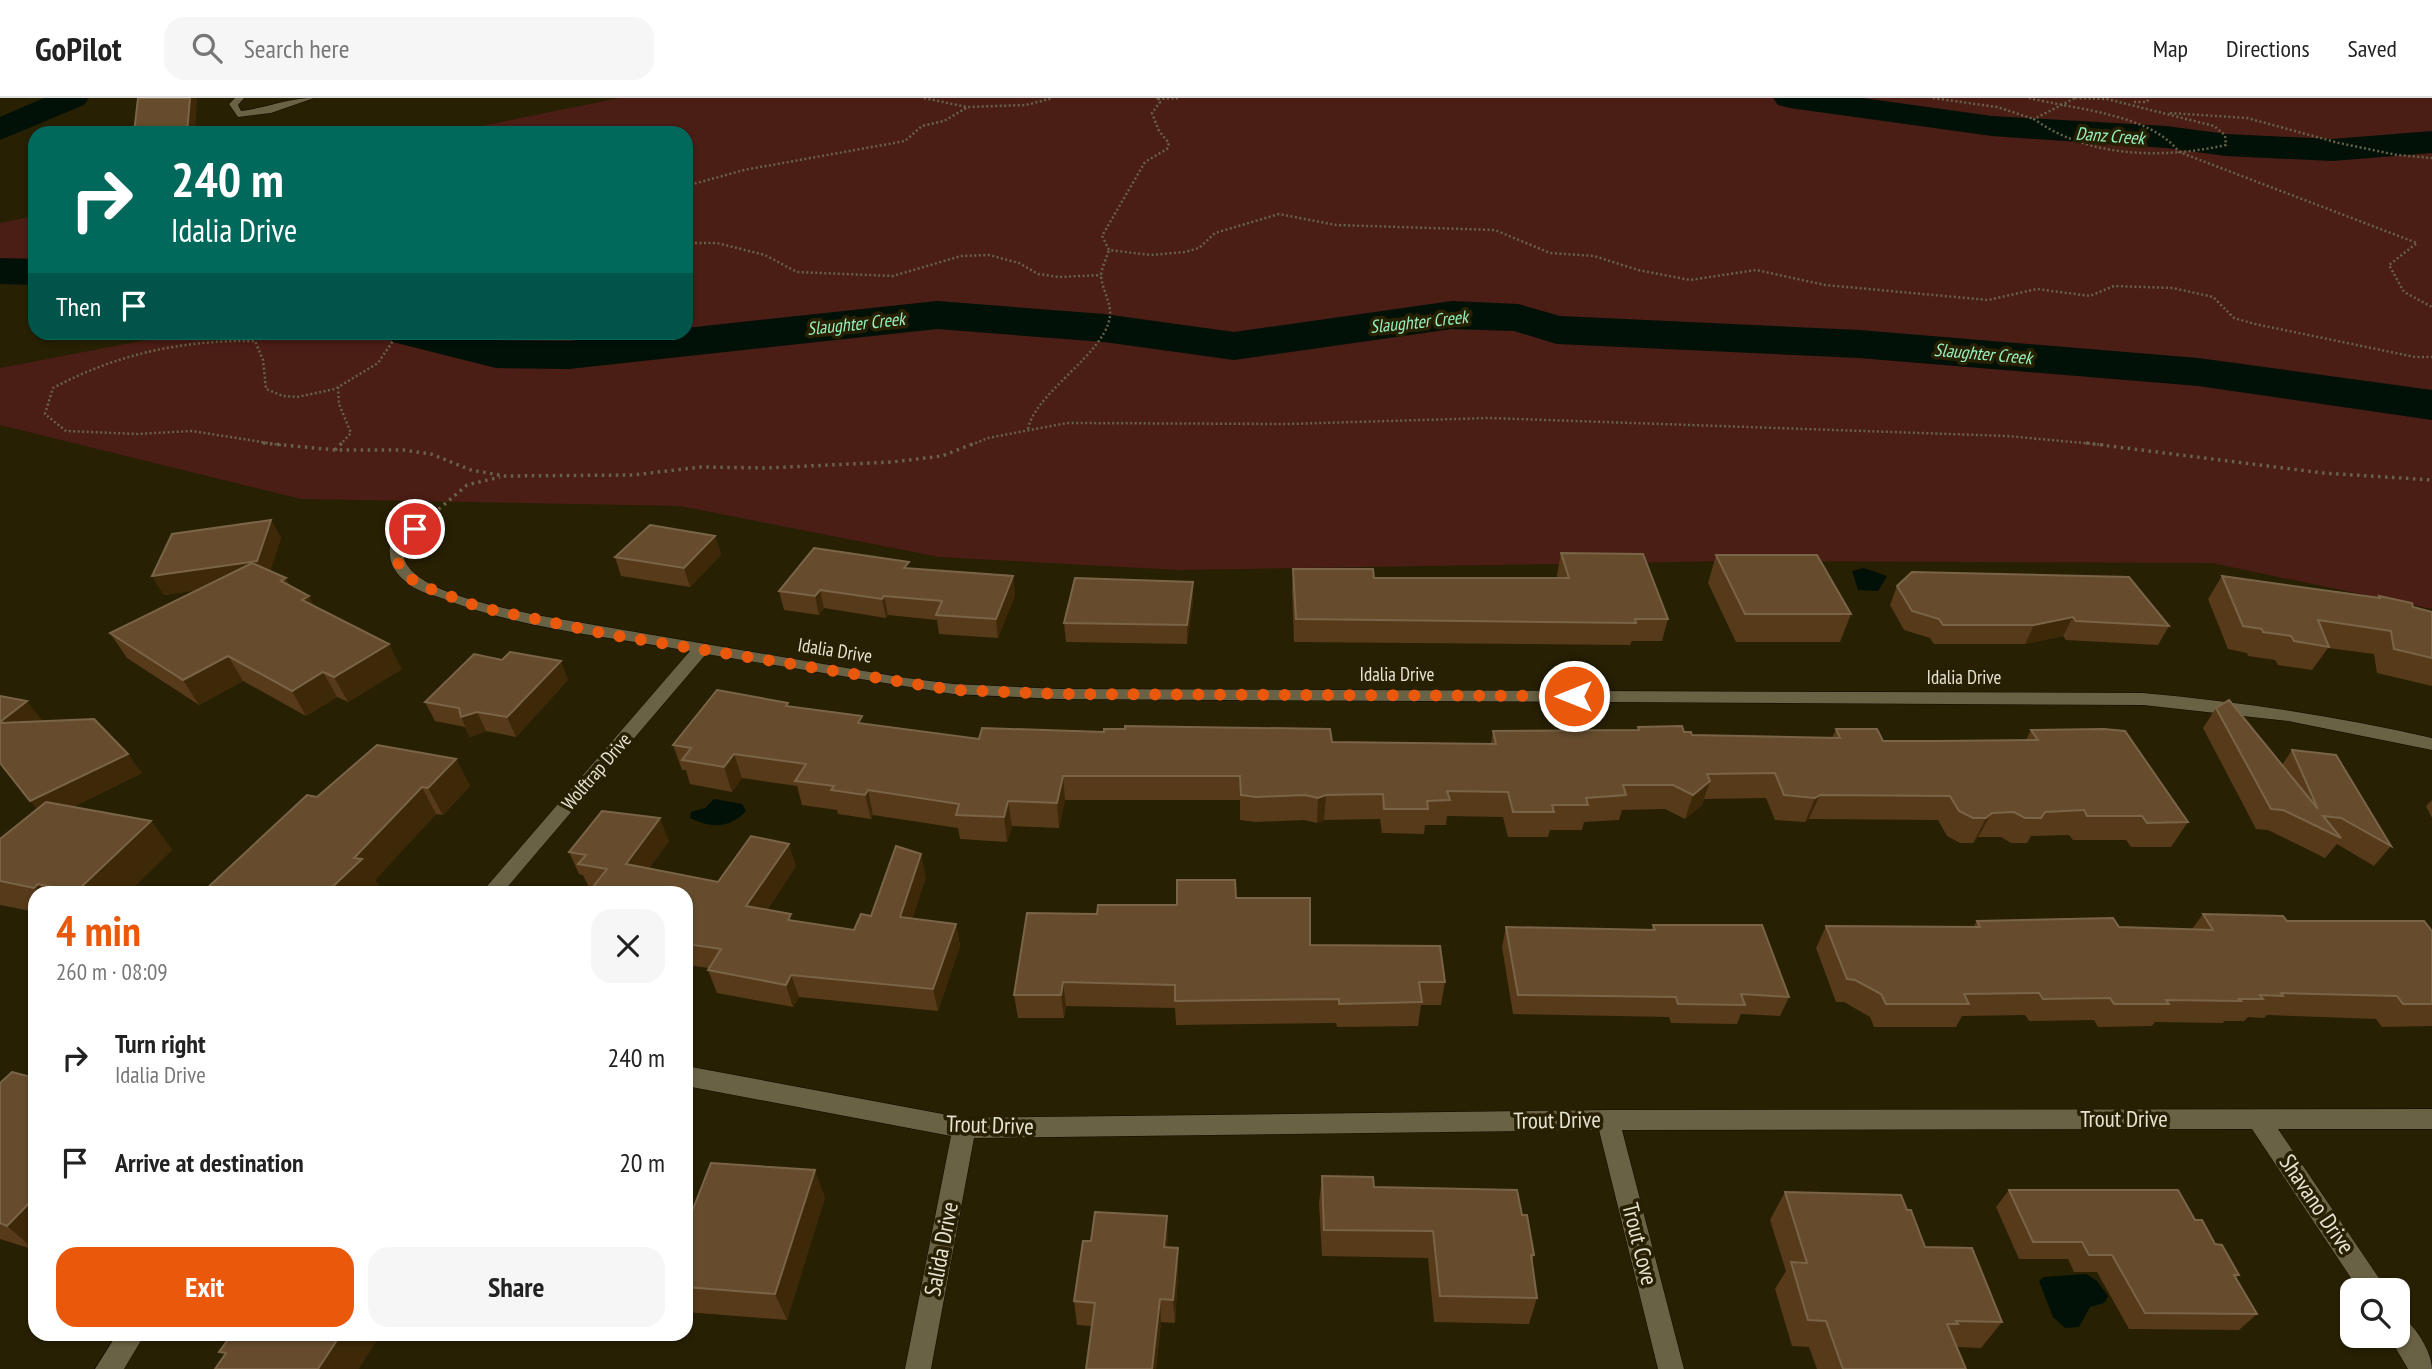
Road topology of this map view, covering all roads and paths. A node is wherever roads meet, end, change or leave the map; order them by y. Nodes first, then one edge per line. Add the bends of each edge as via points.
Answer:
1 (240, 98) edge
2 (310, 98) edge
3 (924, 98) edge
4 (1053, 98) edge
5 (1179, 98) edge
6 (1933, 98) edge
7 (2029, 98) edge
8 (2149, 98) edge
9 (1157, 99) edge
10 (2130, 102) junction
11 (2063, 106) junction
12 (968, 107) junction
13 (2170, 113) junction
14 (2034, 119) junction
15 (2179, 152) junction
16 (2432, 159) edge
17 (693, 184) edge
18 (693, 243) edge
19 (1109, 250) junction
20 (1101, 275) junction
21 (2432, 307) edge
22 (204, 340) edge
23 (232, 340) edge
24 (390, 340) edge
25 (2432, 357) edge
26 (338, 387) junction
27 (1028, 429) junction
28 (335, 450) junction
29 (505, 476) junction
30 (2432, 480) edge
31 (397, 545) joint
32 (701, 649) junction
33 (2432, 744) edge
34 (497, 886) edge
35 (693, 1077) edge
36 (2258, 1119) junction
37 (2432, 1119) edge
38 (1608, 1120) junction
39 (964, 1128) junction
40 (2366, 1278) edge
41 (127, 1341) edge
42 (2410, 1348) edge
43 (108, 1369) edge
44 (918, 1369) edge
45 (1671, 1369) edge
46 (2423, 1369) edge

1 - 2 street via 233,104 238,114
3 - 12 path
4 - 12 path via 1026,105
5 - 9 path
6 - 14 path via 1997,107
7 - 11 path
8 - 10 path via 2147,102
9 - 19 path via 1160,102 1152,113 1169,143 1145,162 1101,236
10 - 11 path via 2075,99
10 - 13 path
11 - 14 path
11 - 15 path via 2143,126 2171,139
12 - 17 path via 944,121 922,126 905,141 744,170
13 - 15 path via 2214,126 2225,135 2226,145
13 - 16 path via 2246,118 2339,144
14 - 15 path via 2056,134 2113,150
15 - 21 path via 2417,243 2389,265 2394,283
18 - 20 path via 717,243 765,255 797,272 893,276 961,256 989,256 1019,263 1038,274
19 - 20 path
19 - 25 path via 1151,255 1185,252 1199,248 1215,233 1279,214 1336,225 1477,228 1507,233 1550,253 1594,256 1690,280 1756,270 1825,285 1988,300 2037,289 2090,296 2114,286 2191,290 2213,297 2234,317 2255,324
20 - 27 path via 1108,289 1111,319 1088,357 1038,403
22 - 28 path via 147,349 82,371 53,388 45,414 66,431 192,431
23 - 26 path via 255,341 265,359 266,389 284,397
24 - 26 path via 380,362
26 - 28 path via 351,433
27 - 29 path via 942,456 892,462 701,467 633,475
27 - 30 path via 1067,423 1287,424 1411,418 1621,421 2025,437 2323,473
28 - 29 path via 412,452
29 - 31 path via 467,485
31 - 32 street, Idalia Drive via 396,559 417,584 457,599 549,623
32 - 33 street, Idalia Drive via 953,690 1044,694 2143,699 2324,721
32 - 34 street, Wolftrap Drive
35 - 39 street, Trout Drive
36 - 37 street, Trout Drive
36 - 38 street, Trout Drive
36 - 40 street, Shavano Drive
38 - 39 street, Trout Drive
38 - 45 street, Trout Cove
39 - 44 street, Salida Drive
41 - 43 street
42 - 46 street

